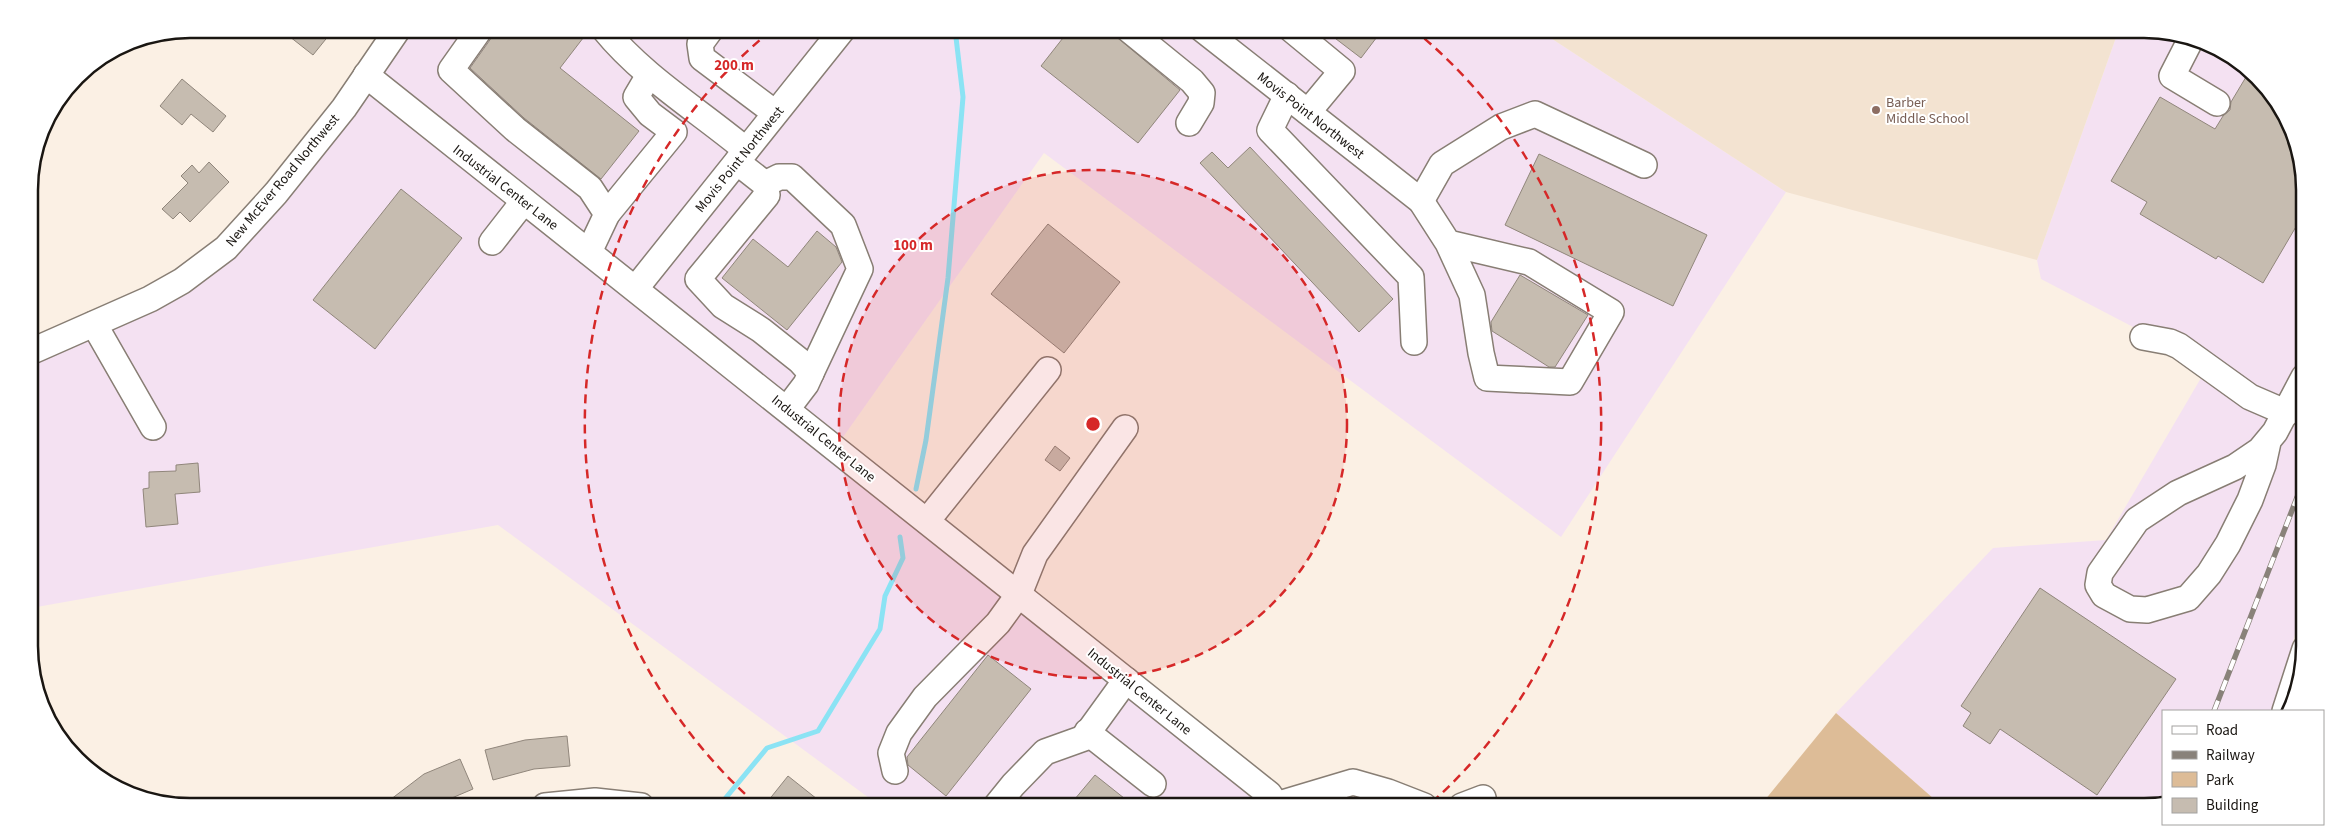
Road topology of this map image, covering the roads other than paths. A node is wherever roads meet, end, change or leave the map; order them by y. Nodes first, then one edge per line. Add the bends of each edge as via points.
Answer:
1 (392, 38) edge
2 (474, 38) edge
3 (611, 38) edge
4 (704, 38) edge
5 (836, 38) edge
6 (1139, 38) edge
7 (1213, 38) edge
8 (1302, 38) edge
9 (2188, 44) edge
10 (366, 75) junction
11 (648, 75) junction
12 (1286, 95) junction
13 (2217, 103) dead end
14 (1308, 112) junction
15 (775, 114) junction
16 (1189, 123) dead end
17 (741, 156) junction
18 (1644, 165) dead end
19 (765, 184) junction
20 (524, 201) junction
21 (1420, 202) junction
22 (607, 214) junction
23 (492, 242) dead end
24 (1448, 243) junction
25 (589, 252) junction
26 (636, 288) junction
27 (94, 324) junction
28 (2142, 337) dead end
29 (1414, 342) dead end
30 (38, 348) edge
31 (1048, 370) dead end
32 (811, 373) junction
33 (2297, 392) edge
34 (787, 410) junction
35 (2287, 413) junction
36 (153, 427) dead end
37 (1125, 428) dead end
38 (2268, 442) junction
39 (928, 521) junction
40 (1019, 594) junction
41 (1126, 680) junction
42 (1087, 732) junction
43 (895, 771) dead end
44 (1153, 784) dead end
45 (1271, 797) edge
46 (1304, 797) edge
47 (1402, 797) edge
48 (1003, 798) edge

1 - 10 street, New McEver Road Northwest
2 - 22 street via 451,70 515,129 590,188
3 - 11 street
4 - 15 street via 700,44 702,58
5 - 15 street, Movis Point Northwest
6 - 16 street via 1202,93 1201,103
7 - 12 street, Movis Point Northwest
8 - 14 street via 1342,71
9 - 13 street via 2172,76
10 - 20 street, Industrial Center Lane
10 - 27 street, New McEver Road Northwest via 344,108 226,248 182,281
11 - 17 street via 709,119
11 - 22 street via 636,97 650,114 674,132
12 - 14 street, Movis Point Northwest
12 - 29 street via 1270,130 1411,277
14 - 21 street, Movis Point Northwest
15 - 17 street, Movis Point Northwest
17 - 19 street
17 - 26 street, Movis Point Northwest
18 - 21 street via 1534,114 1501,127 1442,164
19 - 32 street via 792,177 843,225 860,269
19 - 32 street via 767,195 698,279 723,306 761,330
20 - 23 street
20 - 25 street, Industrial Center Lane
21 - 24 street, Movis Point Northwest
22 - 25 street
24 - 24 street, Movis Point Northwest via 1472,294 1488,378 1570,382 1611,312 1529,262
25 - 26 street, Industrial Center Lane
26 - 34 street, Industrial Center Lane
27 - 30 street, New McEver Road Northwest
27 - 36 street
28 - 35 street via 2179,346 2250,397
31 - 39 street
32 - 34 street
33 - 35 street
34 - 39 street, Industrial Center Lane
35 - 38 street
37 - 40 street via 1035,554
38 - 38 street via 2250,500 2228,544 2209,574 2188,598 2146,610 2130,609 2104,595 2098,585 2100,573 2137,520 2164,501 2248,460
39 - 40 street, Industrial Center Lane
40 - 41 street, Industrial Center Lane
40 - 43 street via 998,623 925,697 899,733 891,753
41 - 42 street
41 - 45 street, Industrial Center Lane
42 - 44 street
42 - 48 street via 1084,738 1045,752
46 - 47 street via 1353,782

